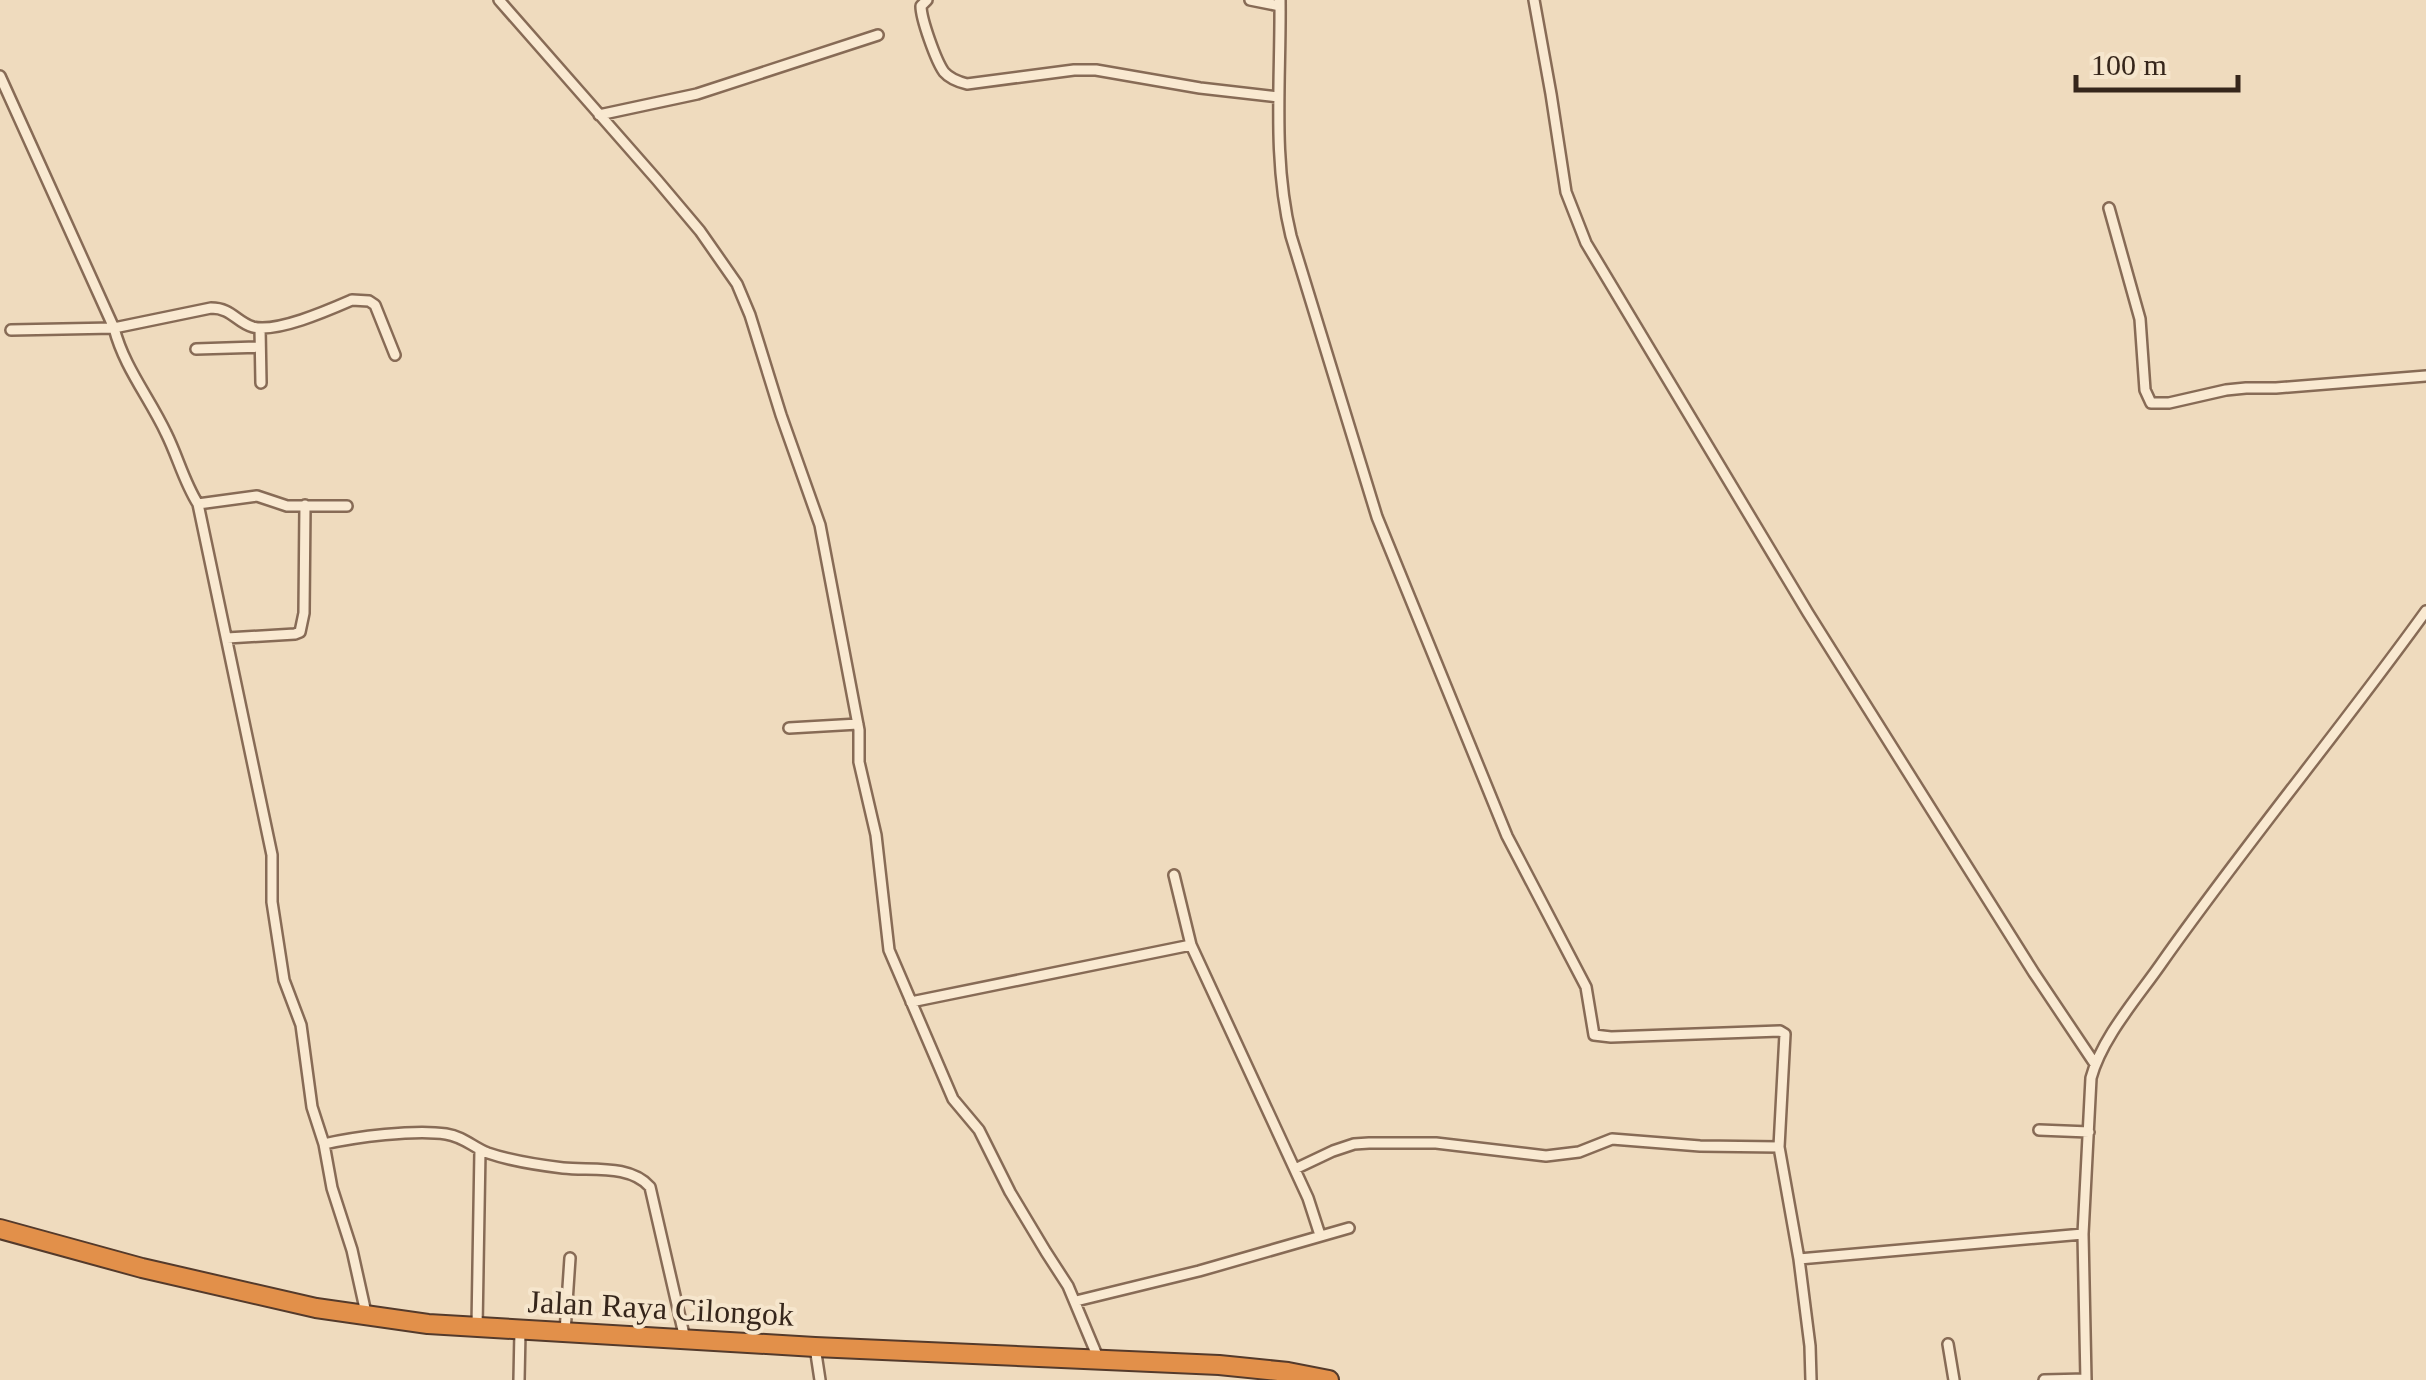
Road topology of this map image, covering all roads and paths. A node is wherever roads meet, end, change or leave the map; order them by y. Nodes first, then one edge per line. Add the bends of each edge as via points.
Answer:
1 (499, 0) edge
2 (927, 0) edge
3 (1250, 0) edge
4 (1534, 0) edge
5 (1280, 3) edge
6 (878, 35) dead end
7 (0, 76) edge
8 (1278, 96) junction
9 (600, 115) junction
10 (2108, 208) dead end
11 (114, 328) junction
12 (260, 328) junction
13 (12, 330) dead end
14 (260, 347) junction
15 (196, 348) dead end
16 (395, 355) dead end
17 (2426, 376) edge
18 (261, 382) dead end
19 (198, 504) junction
20 (305, 505) junction
21 (346, 506) dead end
22 (2426, 611) edge
23 (227, 638) junction
24 (858, 724) junction
25 (789, 728) dead end
26 (1174, 876) dead end
27 (1191, 945) junction
28 (910, 1002) junction
29 (2095, 1064) junction
30 (2039, 1130) dead end
31 (2089, 1132) junction
32 (324, 1144) junction
33 (1779, 1147) junction
34 (480, 1150) junction
35 (1295, 1169) junction
36 (1349, 1228) dead end
37 (0, 1229) edge
38 (2083, 1234) junction
39 (1320, 1235) junction
40 (570, 1258) dead end
41 (1799, 1259) junction
42 (1076, 1301) junction
43 (367, 1316) junction
44 (477, 1327) junction
45 (520, 1330) junction
46 (565, 1332) junction
47 (685, 1339) junction
48 (1948, 1344) dead end
49 (815, 1347) junction
50 (1099, 1360) junction
51 (1244, 1375) edge
52 (2086, 1379) edge
53 (519, 1380) edge
54 (820, 1380) edge
55 (1329, 1380) edge
56 (1811, 1380) edge
57 (1954, 1380) edge
58 (2044, 1380) edge

1 - 9 street
2 - 8 street via 921,17 944,72 956,81 1096,70
3 - 5 street
4 - 29 street via 1566,192 1586,242 1789,583
5 - 8 street
6 - 9 street via 698,94
7 - 11 street
8 - 33 street via 1283,204 1377,517 1507,836 1586,987 1594,1035 1786,1034
9 - 24 street via 737,284 820,524
10 - 17 street via 2140,319 2151,403 2246,388
11 - 12 street via 211,308
11 - 13 street
11 - 19 street
12 - 14 street
12 - 16 street via 369,300
14 - 15 street
14 - 18 street
19 - 20 street via 257,496 282,506
19 - 23 street
20 - 21 street
20 - 23 street via 300,632
22 - 29 street via 2196,913
23 - 32 street via 272,855 284,980 301,1025
24 - 25 street
24 - 28 street via 890,950
26 - 27 street
27 - 28 street
27 - 35 street
28 - 42 street via 952,1099 979,1130
29 - 31 street
30 - 31 street
31 - 38 street
32 - 34 street via 446,1134
32 - 43 street
33 - 35 street via 1612,1139 1546,1156 1368,1143
33 - 41 street
34 - 44 street
34 - 47 street via 642,1179 650,1188
35 - 39 street
36 - 39 street
37 - 43 highway, Jalan Raya Cilongok via 142,1268
38 - 41 street
38 - 52 street
39 - 42 street
40 - 46 street
41 - 56 street
42 - 50 street
43 - 44 highway, Jalan Raya Cilongok
44 - 45 highway, Jalan Raya Cilongok
45 - 46 highway, Jalan Raya Cilongok
45 - 53 street
46 - 47 highway, Jalan Raya Cilongok
47 - 49 highway, Jalan Raya Cilongok
48 - 57 street
49 - 50 highway, Jalan Raya Cilongok
49 - 54 street
50 - 51 highway, Jalan Raya Cilongok via 1220,1365
51 - 55 highway, Jalan Raya Cilongok via 1288,1372
52 - 58 street

